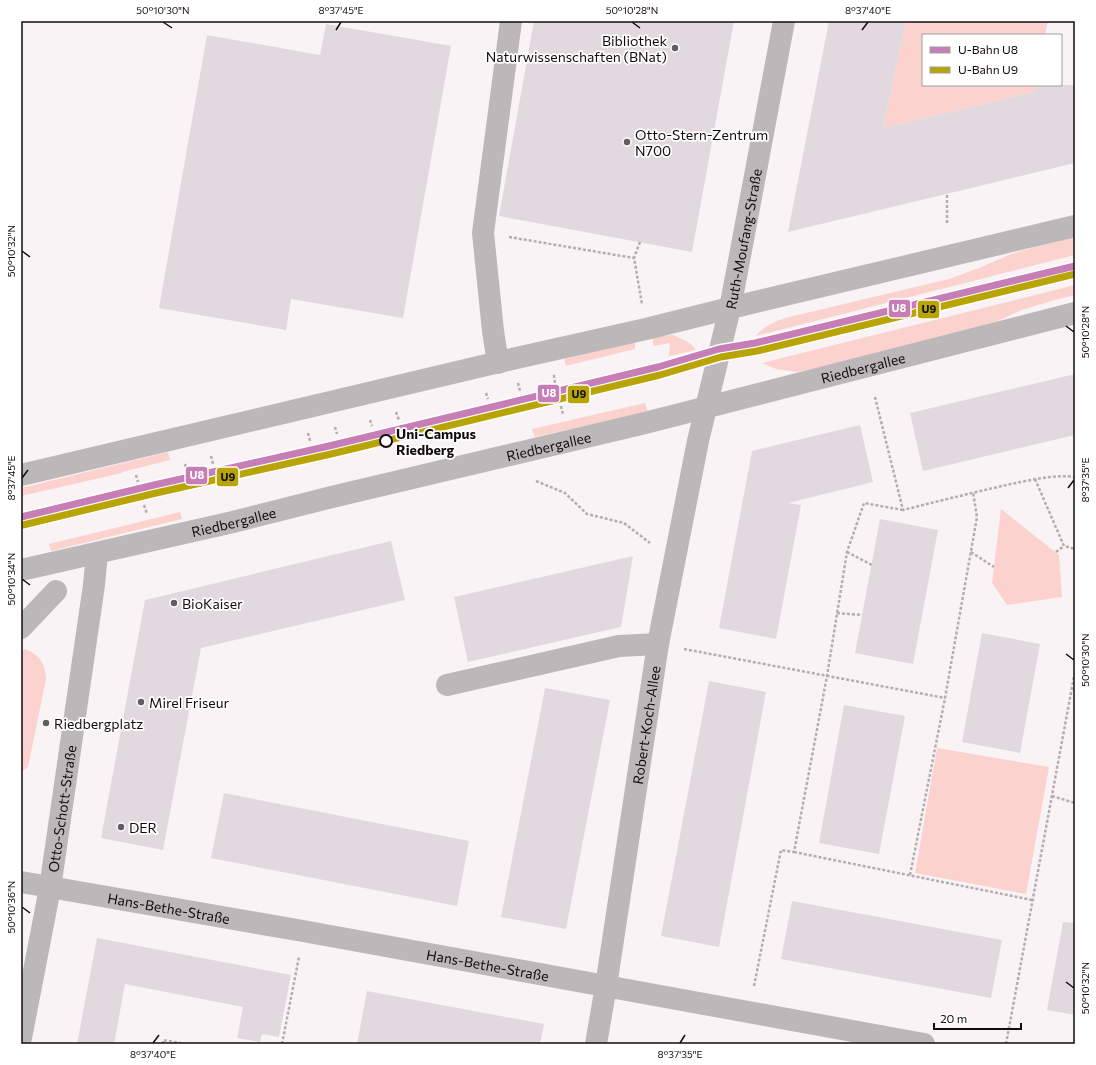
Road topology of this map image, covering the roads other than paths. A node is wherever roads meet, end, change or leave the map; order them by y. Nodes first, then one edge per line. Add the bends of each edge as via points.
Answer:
1 (511, 21) edge
2 (784, 21) edge
3 (1075, 226) edge
4 (730, 308) junction
5 (1075, 313) edge
6 (498, 363) junction
7 (706, 408) junction
8 (21, 475) edge
9 (97, 553) junction
10 (21, 570) edge
11 (56, 591) dead end
12 (21, 628) edge
13 (658, 644) junction
14 (447, 685) dead end
15 (21, 882) edge
16 (50, 888) junction
17 (606, 986) junction
18 (21, 1038) edge
19 (596, 1044) edge
20 (924, 1044) edge

1 - 6 street via 483,233
2 - 4 street, Ruth-Moufang-Straße
3 - 4 street
4 - 6 street
4 - 7 street, Ruth-Moufang-Straße
5 - 7 street, Riedbergallee
6 - 8 street
7 - 9 street, Riedbergallee
7 - 13 street, Robert-Koch-Allee
9 - 10 street, Riedbergallee
9 - 16 street, Otto-Schott-Straße
11 - 12 street
13 - 14 street via 619,646
13 - 17 street, Robert-Koch-Allee
15 - 16 street
16 - 17 street, Hans-Bethe-Straße
16 - 18 street, Otto-Schott-Straße
17 - 19 street, Robert-Koch-Allee
17 - 20 street, Hans-Bethe-Straße

